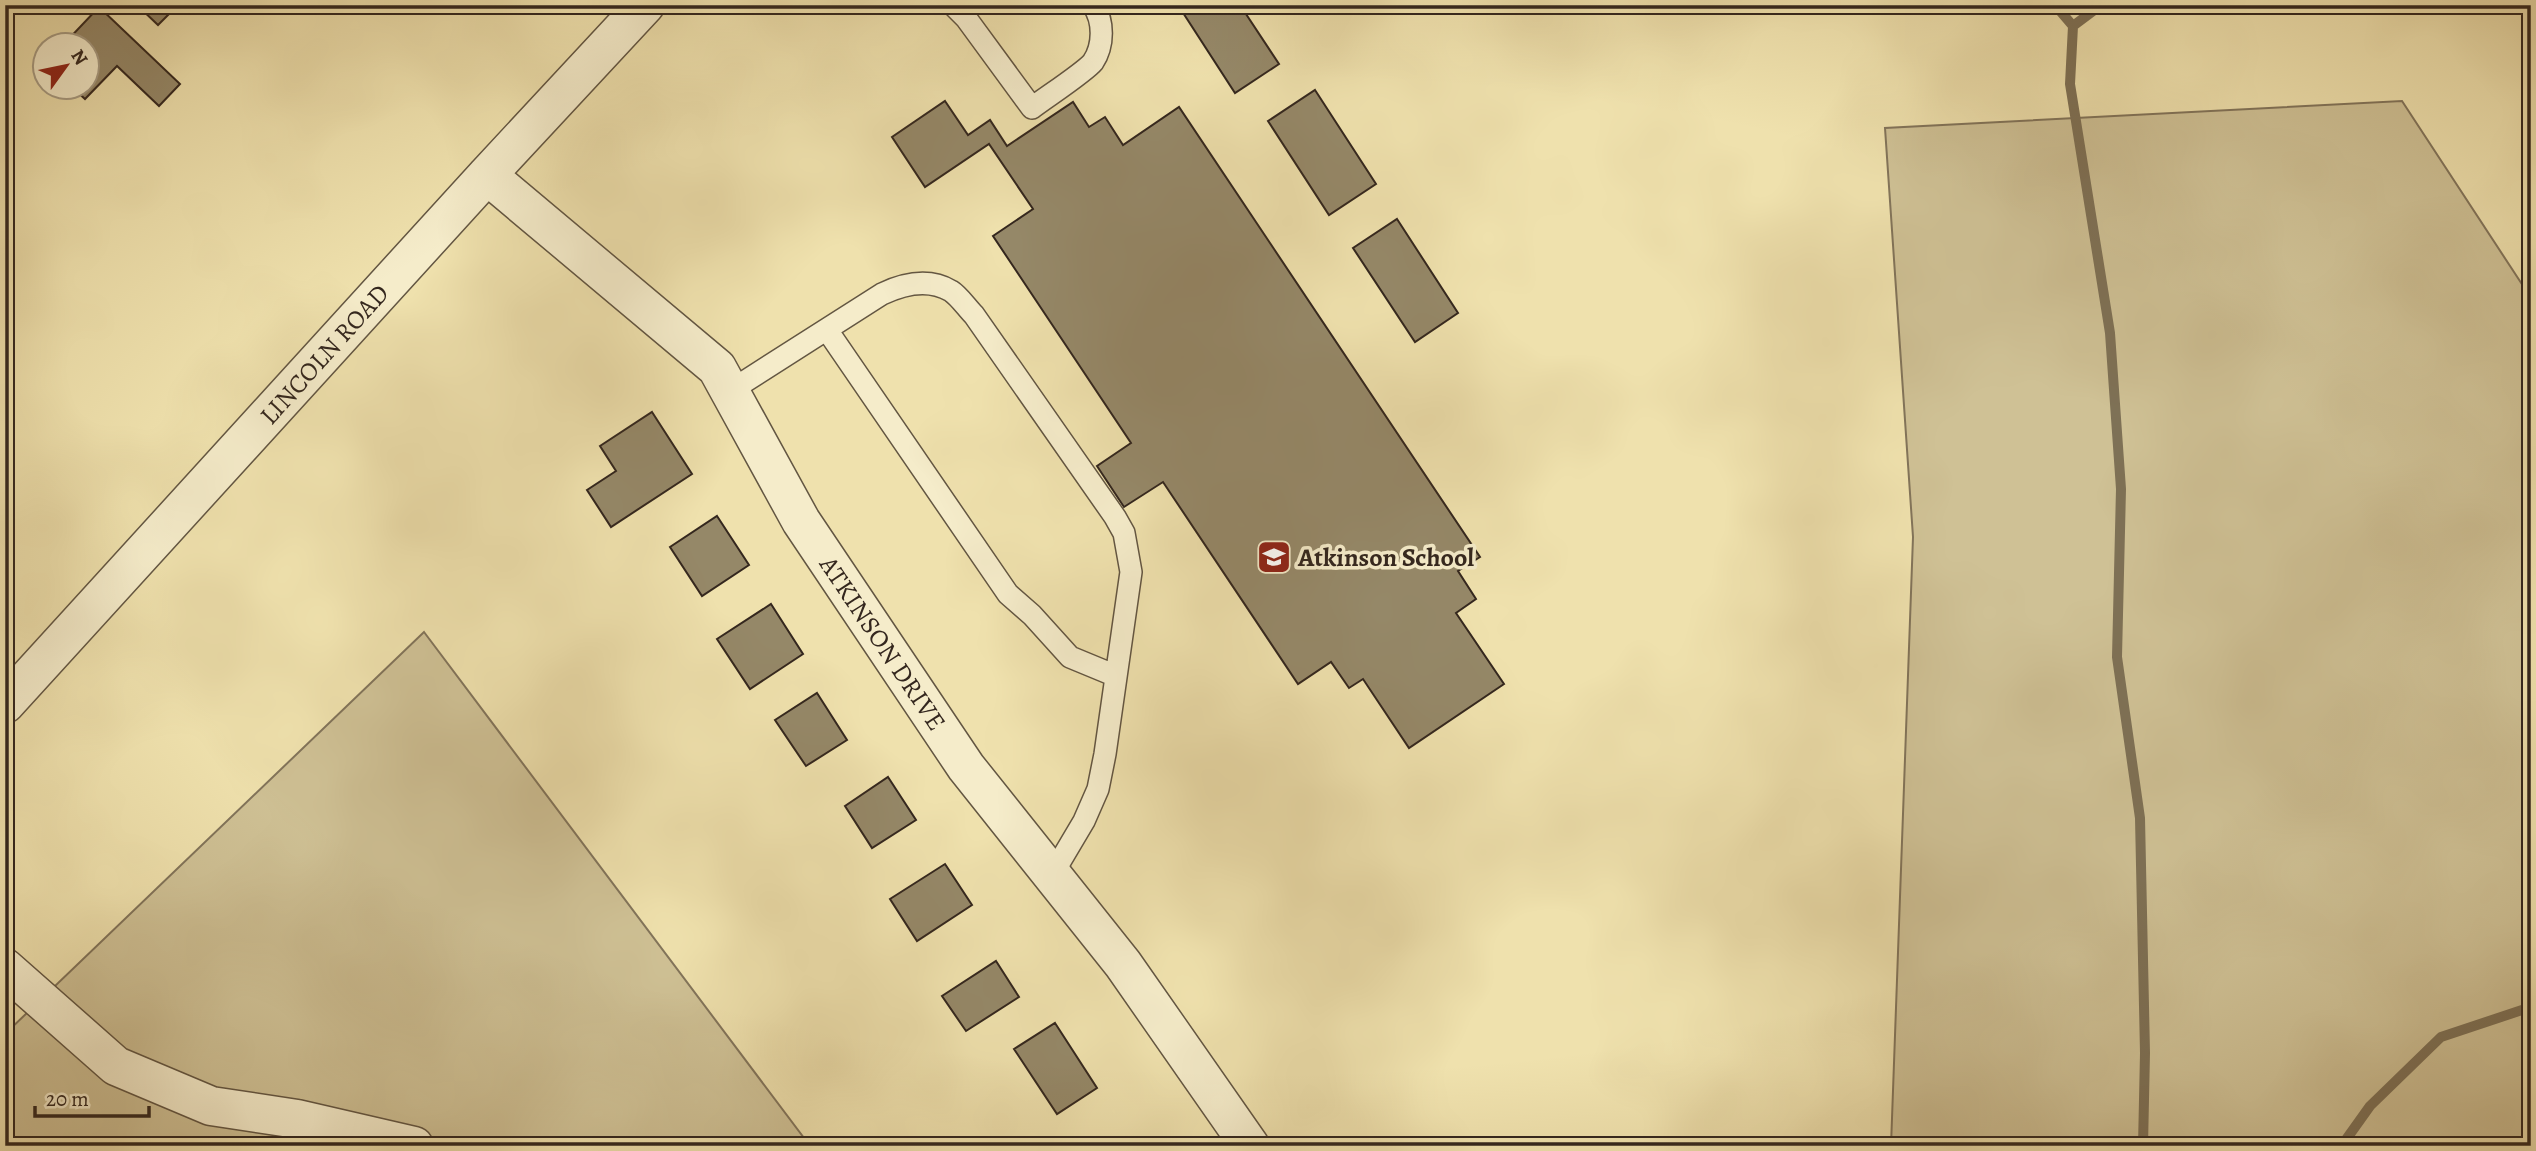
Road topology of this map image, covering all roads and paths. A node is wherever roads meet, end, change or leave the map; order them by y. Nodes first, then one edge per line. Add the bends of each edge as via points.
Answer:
1 (645, 5) edge
2 (953, 5) edge
3 (1093, 5) edge
4 (487, 175) junction
5 (827, 330) junction
6 (730, 391) junction
7 (1116, 676) junction
8 (5, 704) edge
9 (1052, 875) junction
10 (5, 968) edge
11 (414, 1146) edge
12 (1250, 1146) edge

1 - 4 street, LINCOLN ROAD
2 - 3 lane via 1032,108 1093,62 1102,38
4 - 6 street, ATKINSON DRIVE via 709,360
4 - 8 street, LINCOLN ROAD
5 - 6 lane
5 - 7 lane via 1008,594 1070,657
5 - 7 lane via 882,294 919,283 952,291 974,315 1124,533 1131,572
6 - 9 street, ATKINSON DRIVE via 801,521 965,767
7 - 9 lane via 1098,789
9 - 12 street, ATKINSON DRIVE via 1123,964
10 - 11 street via 116,1066 211,1107 297,1119

